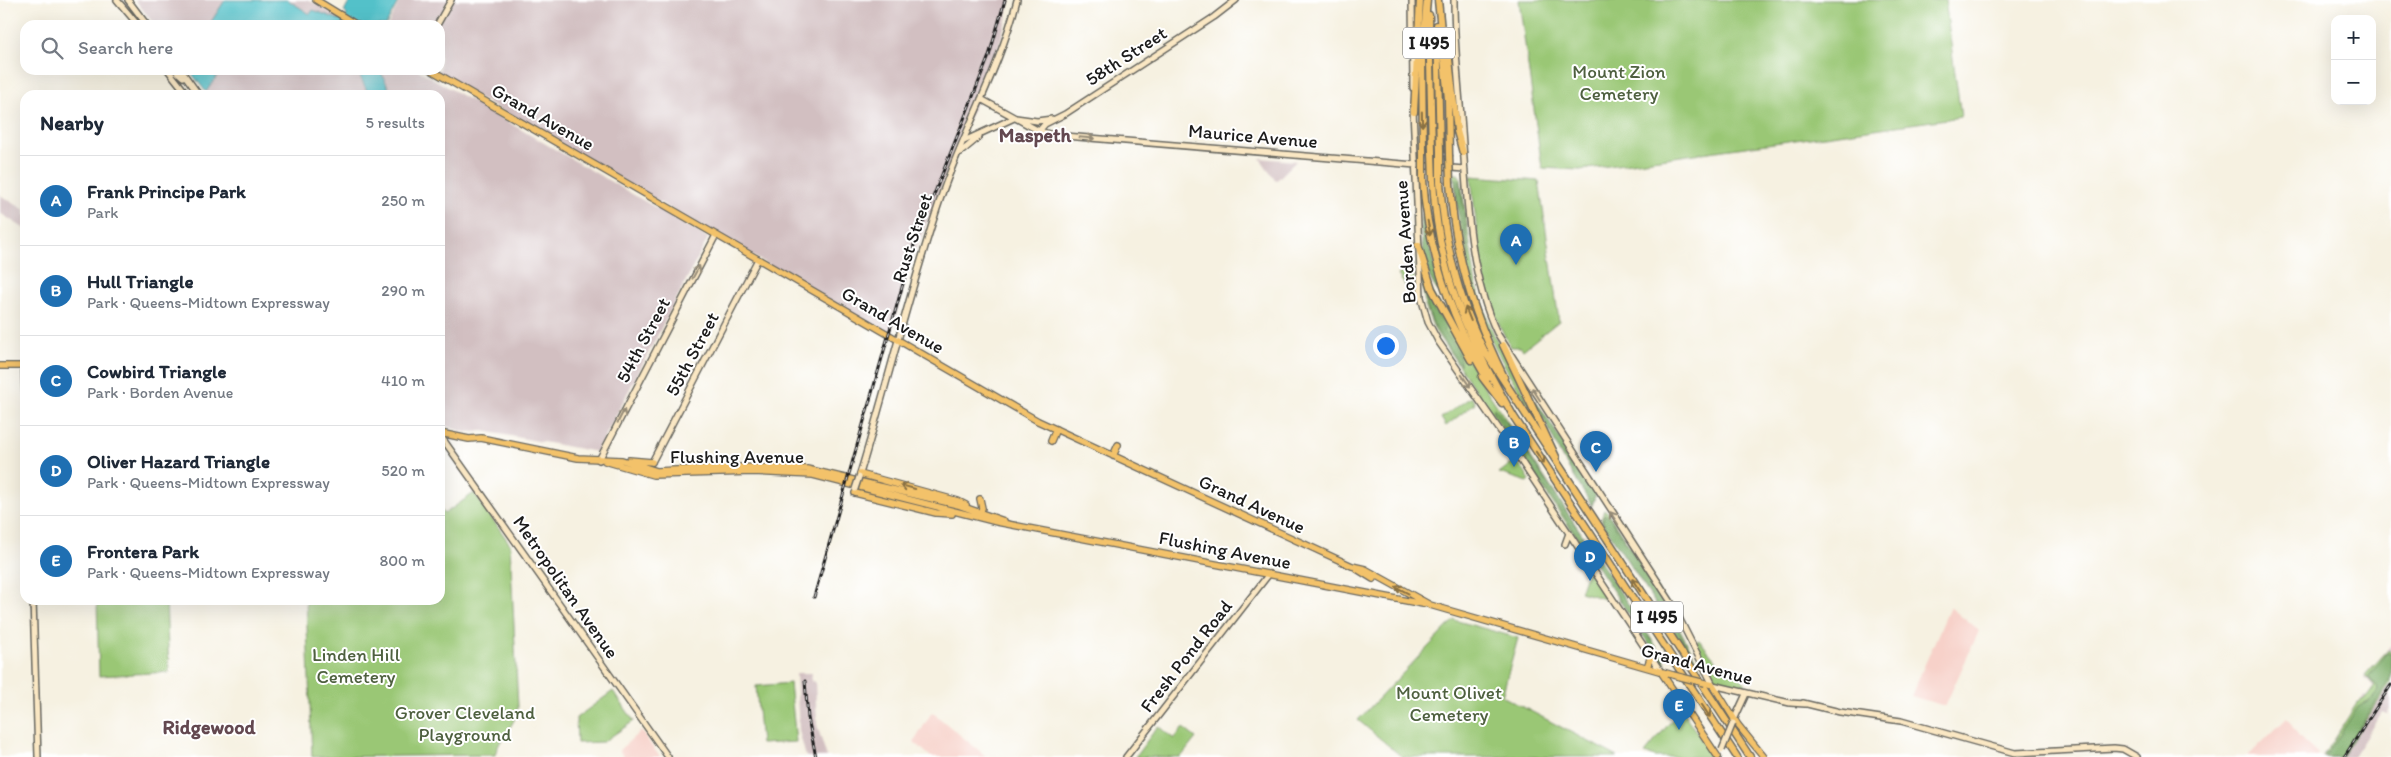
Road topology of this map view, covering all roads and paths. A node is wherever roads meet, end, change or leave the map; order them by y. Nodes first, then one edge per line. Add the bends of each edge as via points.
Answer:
1 (117, 0) edge
2 (128, 0) edge
3 (316, 0) edge
4 (451, 0) edge
5 (1017, 0) edge
6 (1236, 0) edge
7 (1412, 0) edge
8 (1420, 0) edge
9 (1428, 0) edge
10 (1438, 0) edge
11 (1454, 0) edge
12 (134, 20) edge
13 (143, 20) edge
14 (348, 20) edge
15 (440, 20) edge
16 (172, 75) edge
17 (180, 75) edge
18 (185, 75) edge
19 (440, 75) edge
20 (194, 88) joint
21 (184, 90) edge
22 (982, 99) junction
23 (1414, 112) junction
24 (1014, 118) junction
25 (1056, 119) junction
26 (985, 132) junction
27 (1039, 132) junction
28 (964, 142) junction
29 (959, 153) junction
30 (1463, 153) junction
31 (1415, 165) junction
32 (1464, 169) junction
33 (1437, 182) junction
34 (716, 235) junction
35 (1418, 245) junction
36 (758, 259) junction
37 (897, 339) junction
38 (1503, 344) junction
39 (0, 366) edge
40 (20, 366) edge
41 (1517, 402) junction
42 (1514, 417) junction
43 (1056, 429) junction
44 (445, 435) edge
45 (445, 441) edge
46 (1051, 441) dead end
47 (1118, 445) dead end
48 (1113, 456) junction
49 (602, 460) junction
50 (622, 460) junction
51 (652, 462) joint
52 (859, 475) junction
53 (1565, 476) junction
54 (855, 491) joint
55 (980, 499) dead end
56 (969, 508) junction
57 (961, 514) junction
58 (979, 515) junction
59 (1569, 533) junction
60 (1565, 544) dead end
61 (1355, 568) junction
62 (1269, 574) junction
63 (1373, 579) dead end
64 (33, 605) edge
65 (1430, 605) junction
66 (1651, 656) junction
67 (1647, 667) junction
68 (1662, 672) junction
69 (1713, 686) junction
70 (1746, 694) junction
71 (1733, 721) junction
72 (38, 757) edge
73 (668, 757) edge
74 (1126, 757) edge
75 (1719, 757) edge
76 (1737, 757) edge
77 (1750, 757) edge
78 (1764, 757) edge
79 (2137, 757) edge

1 - 12 main road
2 - 13 main road
3 - 14 main road
4 - 15 main road
5 - 22 main road, Rust Street via 1007,37
6 - 25 main road, 58th Street
7 - 23 main road, Borden Avenue
8 - 23 highway
9 - 33 highway, I 495, bridge
9 -> 42 highway, bridge via 1422,56 1423,180 1429,232 1449,301 1478,364
10 - 30 highway
10 - 33 highway, I 495, bridge
10 - 41 highway, bridge via 1457,245 1471,302
11 - 30 main road
16 - 21 main road
17 - 20 main road
18 - 20 main road
19 - 34 main road, Grand Avenue
22 - 24 main road
22 - 28 main road, Rust Street
23 - 31 main road, Borden Avenue
24 - 25 main road
24 - 26 main road
24 - 27 main road
25 - 27 main road, 58th Street via 1045,124
26 - 28 main road
26 - 29 main road
27 -> 31 main road, Maurice Avenue
28 - 29 main road, Rust Street
29 - 37 main road, Rust Street via 927,238
30 - 32 main road
31 - 32 main road, Maurice Avenue
31 - 35 main road, Borden Avenue
32 - 38 main road via 1478,280
41 -> 33 highway, I 495 via 1485,352 1462,299
33 - 42 highway, I 495 via 1440,241 1456,304 1478,355
34 - 36 main road, Grand Avenue
49 -> 34 main road, 54th Street
35 - 42 highway via 1435,296 1485,382
35 -> 59 main road, Borden Avenue via 1421,297 1428,322
36 - 37 main road, Grand Avenue
36 - 51 main road, 55th Street
37 - 43 main road, Grand Avenue
37 - 52 main road, Rust Street
38 - 53 highway
69 -> 38 main road via 1671,602
39 - 40 main road
41 - 53 highway, I 495
42 -> 76 highway, I 495
43 - 46 main road
43 - 48 main road, Grand Avenue
44 - 49 main road, Flushing Avenue via 481,438 533,450
45 - 73 main road, Metropolitan Avenue
47 - 48 main road
48 - 61 main road, Grand Avenue
49 - 50 main road, Flushing Avenue
49 - 57 main road, Flushing Avenue via 653,475 805,473
50 - 51 main road
50 - 56 main road, Flushing Avenue via 657,471 734,467 807,469
52 - 54 main road, Rust Street, bridge
56 -> 52 main road via 958,501
77 -> 53 highway, I 495
54 - 57 main road via 936,513
55 - 58 main road via 982,508
56 - 58 main road, Flushing Avenue
57 - 58 main road, Flushing Avenue
58 - 62 main road, Flushing Avenue
59 - 60 main road
59 - 66 main road, Borden Avenue
61 - 63 main road, Grand Avenue
65 -> 61 main road, Grand Avenue via 1365,569
62 - 65 main road, Flushing Avenue
62 - 74 main road, Fresh Pond Road
64 - 72 main road
65 - 67 main road, Grand Avenue
66 - 67 main road
66 - 68 main road, Borden Avenue
67 - 68 main road, Grand Avenue
68 - 69 main road, Grand Avenue, bridge
68 - 75 main road
69 - 70 main road, Grand Avenue
69 - 71 main road
70 - 71 main road
70 - 79 main road, Grand Avenue via 1901,721 2015,753 2114,748
71 - 75 main road, bridge
71 - 78 main road

